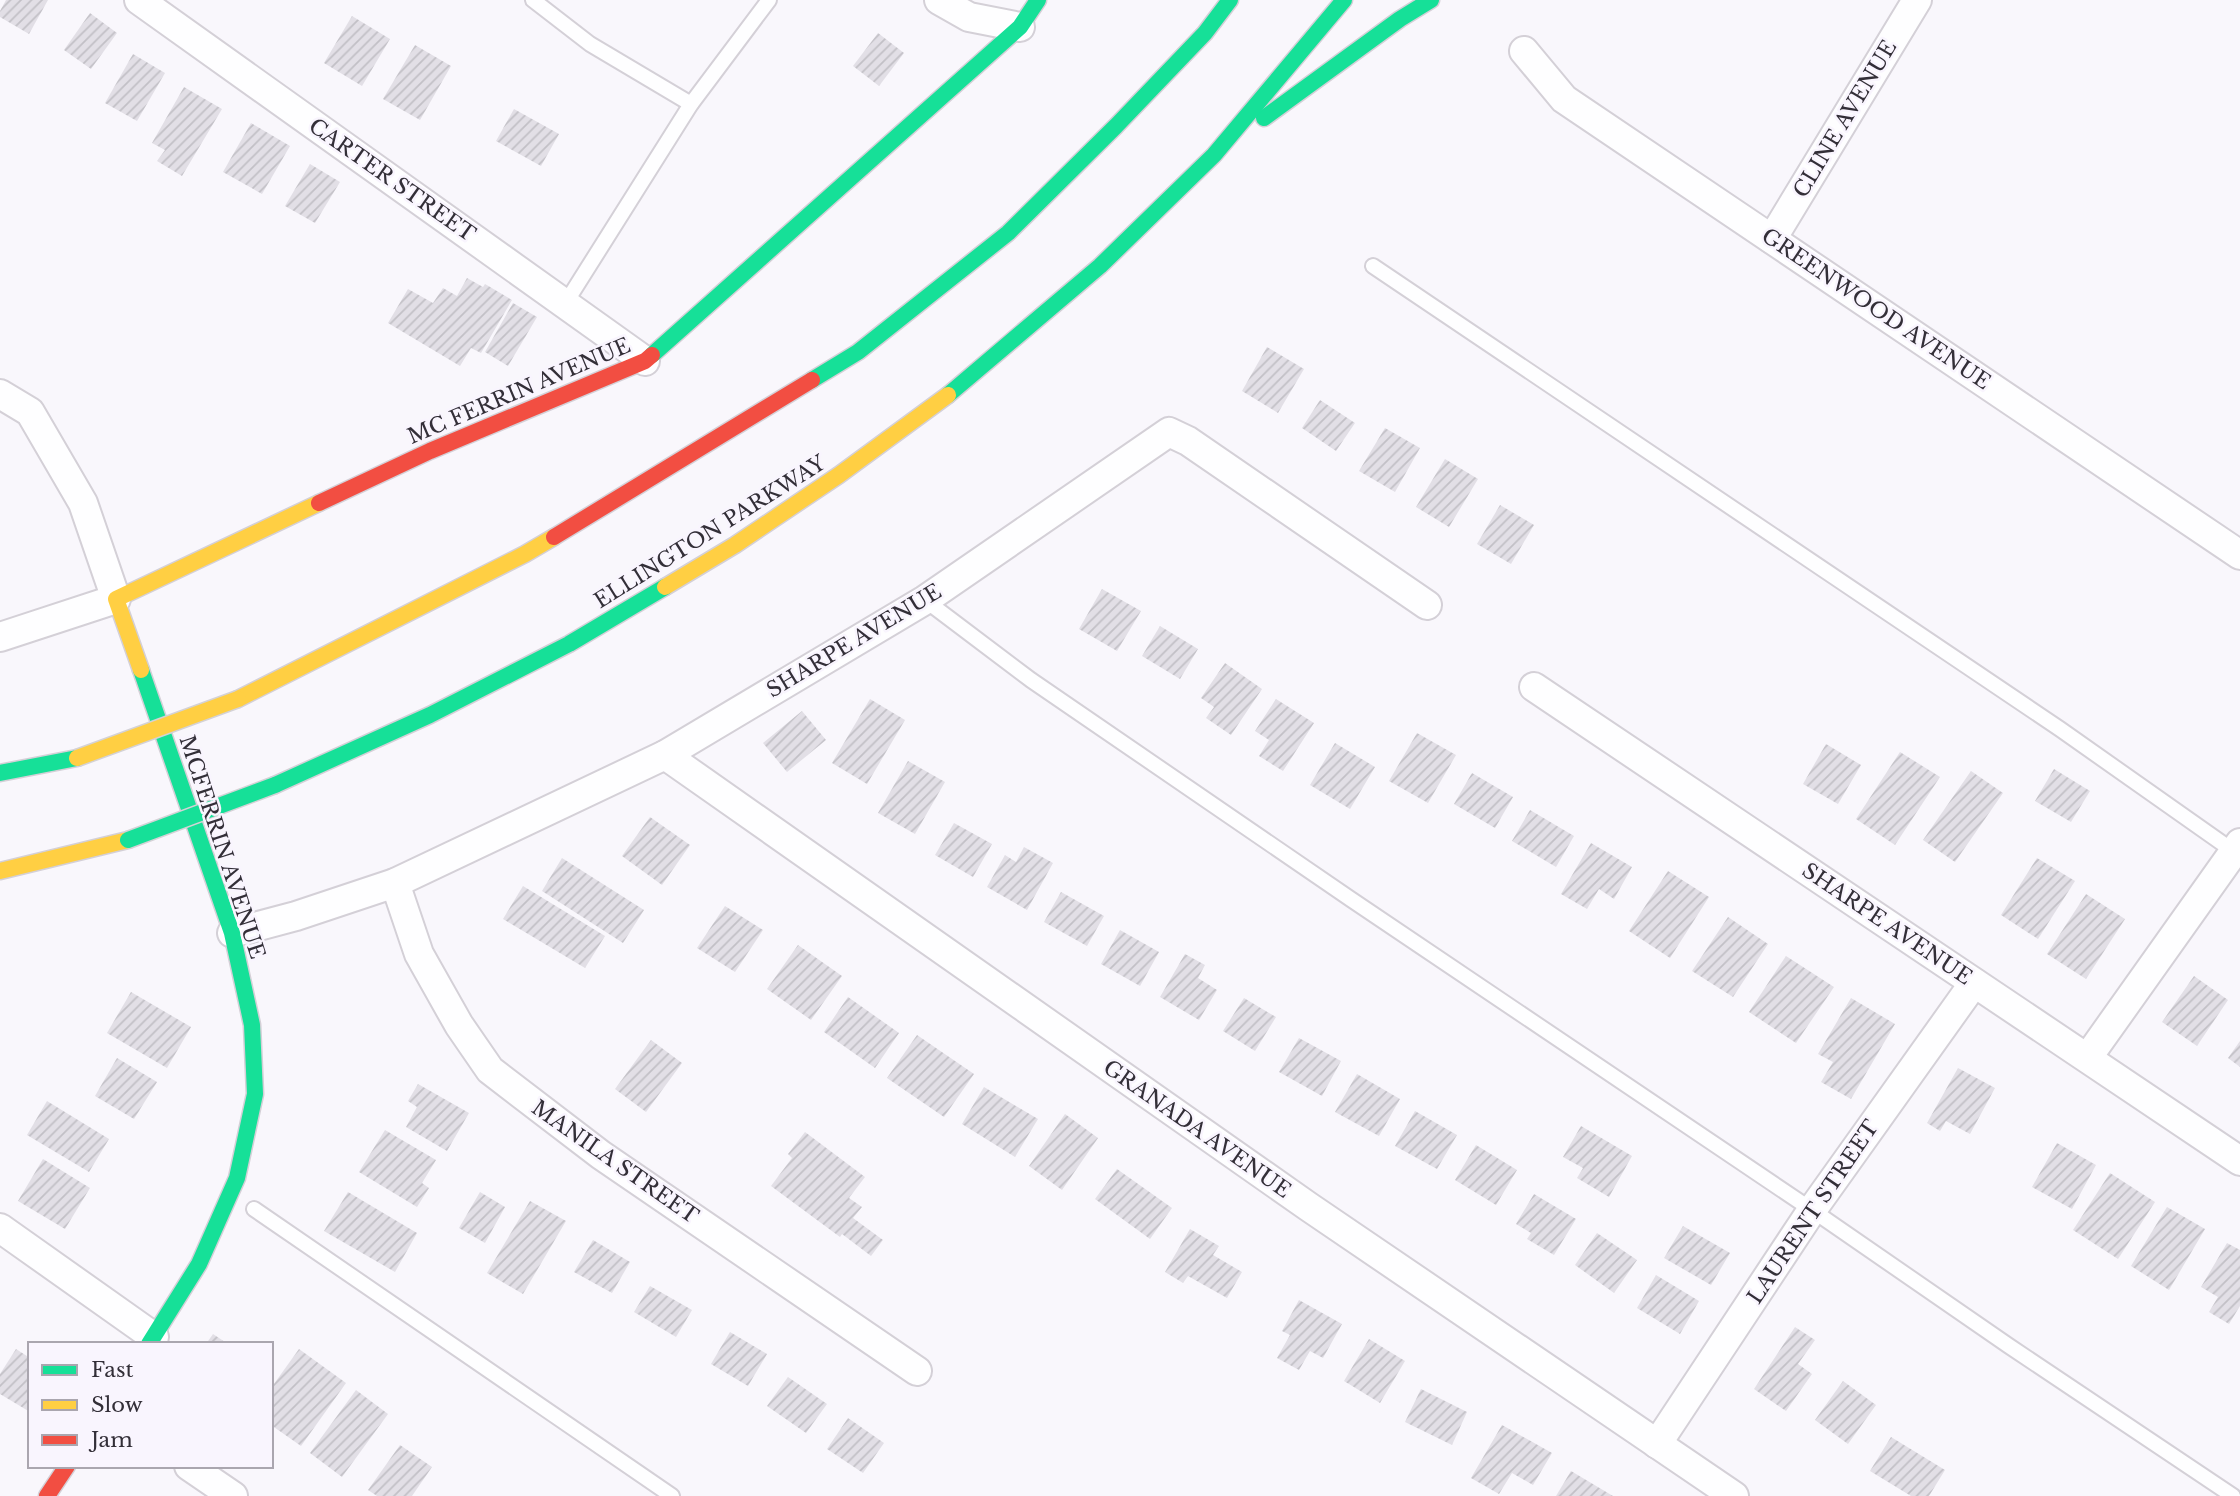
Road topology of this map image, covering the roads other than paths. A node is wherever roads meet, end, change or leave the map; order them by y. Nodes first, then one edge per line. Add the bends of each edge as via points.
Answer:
1 (139, 0) edge
2 (533, 0) edge
3 (769, 0) edge
4 (939, 0) edge
5 (1038, 0) edge
6 (1230, 0) edge
7 (1345, 0) edge
8 (1431, 0) edge
9 (1917, 0) edge
10 (1020, 27) junction
11 (1524, 51) dead end
12 (691, 104) junction
13 (1214, 155) junction
14 (1772, 239) junction
15 (1373, 266) dead end
16 (565, 304) junction
17 (645, 361) junction
18 (0, 394) edge
19 (2240, 555) edge
20 (116, 598) junction
21 (925, 600) junction
22 (1427, 605) dead end
23 (0, 637) edge
24 (1534, 687) dead end
25 (665, 755) junction
26 (0, 772) edge
27 (2238, 850) edge
28 (0, 871) edge
29 (395, 883) junction
30 (232, 933) junction
31 (1974, 983) junction
32 (2088, 1057) junction
33 (2240, 1161) edge
34 (254, 1209) dead end
35 (1812, 1210) junction
36 (0, 1228) edge
37 (151, 1340) edge
38 (917, 1371) dead end
39 (1657, 1444) junction
40 (66, 1468) edge
41 (192, 1468) edge
42 (47, 1496) edge
43 (233, 1496) edge
44 (672, 1496) edge
45 (1734, 1496) edge
46 (2233, 1496) edge

1 - 16 street, CARTER STREET
2 - 12 lane via 590,44
3 - 12 lane
4 - 10 street via 969,18
5 - 10 main road, MC FERRIN AVENUE
6 - 26 main road, bridge via 1205,33 1008,233 858,352 525,554 238,699 77,758
7 - 13 main road, ELLINGTON PARKWAY
8 - 13 main road
9 - 14 street, CLINE AVENUE
10 - 17 main road, MC FERRIN AVENUE
11 - 14 street, GREENWOOD AVENUE via 1564,99
12 - 16 lane
13 - 28 main road, ELLINGTON PARKWAY, bridge via 1100,266 944,398 735,545 569,644 430,715 275,785 128,839
14 - 19 street, GREENWOOD AVENUE
15 - 27 lane
16 - 17 street, CARTER STREET
17 - 20 main road, MC FERRIN AVENUE via 430,451
18 - 20 street via 30,412 83,503
20 - 23 street
20 - 30 main road, MCFERRIN AVENUE
21 - 22 street, SHARPE AVENUE via 1169,432
21 - 25 street, SHARPE AVENUE
21 - 35 lane via 1054,696
24 - 31 street, SHARPE AVENUE
25 - 29 street, SHARPE AVENUE
25 - 39 street, GRANADA AVENUE via 1309,1207
27 - 32 street
29 - 30 street, SHARPE AVENUE
29 - 38 street, MANILA STREET via 419,954 490,1070 601,1155
30 - 37 main road, MCFERRIN AVENUE via 252,1025 255,1094 237,1178 199,1264
31 - 32 street, SHARPE AVENUE
31 - 35 street, LAURENT STREET
32 - 33 street, SHARPE AVENUE
34 - 44 lane
35 - 39 street, LAURENT STREET
35 - 46 lane
36 - 37 street
39 - 45 street, GRANADA AVENUE
40 - 42 main road
41 - 43 street

